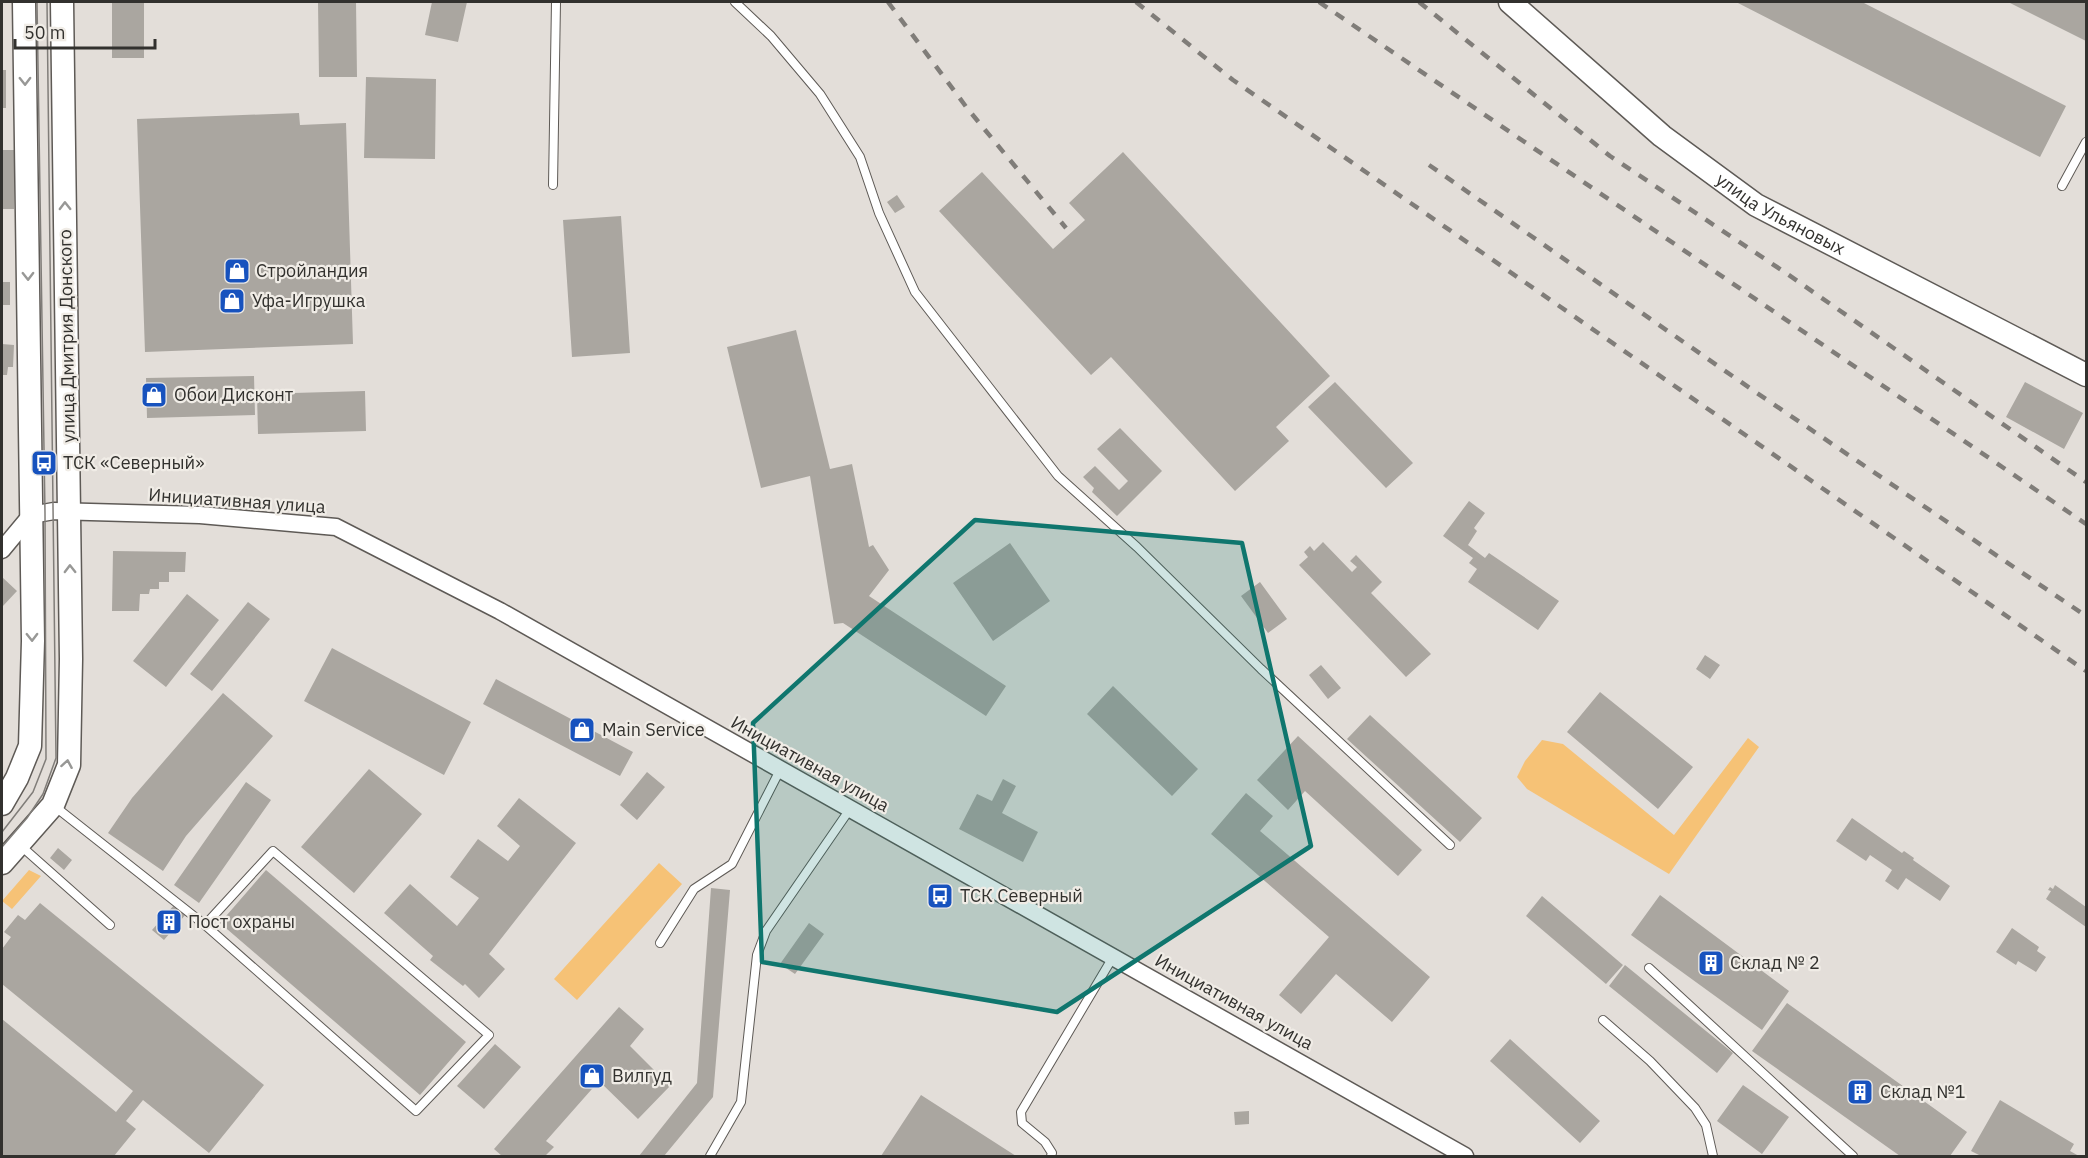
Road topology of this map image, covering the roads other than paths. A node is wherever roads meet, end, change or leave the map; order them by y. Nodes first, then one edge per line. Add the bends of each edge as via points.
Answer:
1 (24, 2) edge
2 (62, 2) edge
3 (556, 2) edge
4 (735, 2) edge
5 (1510, 2) edge
6 (2086, 142) edge
7 (553, 185) dead end
8 (2062, 186) dead end
9 (2086, 375) edge
10 (69, 511) junction
11 (31, 515) junction
12 (2, 550) edge
13 (780, 770) junction
14 (2, 804) edge
15 (53, 805) junction
16 (850, 809) junction
17 (19, 844) junction
18 (1450, 845) dead end
19 (2, 863) edge
20 (110, 925) dead end
21 (205, 926) junction
22 (660, 943) dead end
23 (1113, 957) junction
24 (1649, 968) dead end
25 (1603, 1020) dead end
26 (710, 1156) edge
27 (1051, 1156) edge
28 (1465, 1156) edge
29 (1713, 1156) edge
30 (1853, 1156) edge

1 -> 11 street
10 -> 2 street, улица Дмитрия Донского
3 - 7 lane
4 - 18 lane via 771,36 820,94 860,157 879,213 915,292 1058,476
5 - 9 street, улица Ульяновых via 1662,136 1756,205
6 - 8 lane
10 - 11 street, Инициативная улица
10 - 13 street, Инициативная улица via 200,515 336,527 500,611
15 -> 10 street, улица Дмитрия Донского via 69,765
11 - 12 street
11 -> 14 street via 30,746
13 - 16 street, Инициативная улица
13 - 22 lane via 732,864 694,889
15 - 17 street, улица Дмитрия Донского
15 - 21 lane
16 - 23 street, Инициативная улица
16 - 26 lane via 766,932 758,956 741,1102
17 - 19 street, улица Дмитрия Донского
17 - 20 lane
21 - 21 lane via 416,1110 489,1035 273,851
23 - 27 lane via 1021,1112 1022,1123 1045,1142
23 - 28 street, Инициативная улица
24 - 30 lane
25 - 29 lane via 1695,1108 1706,1125

